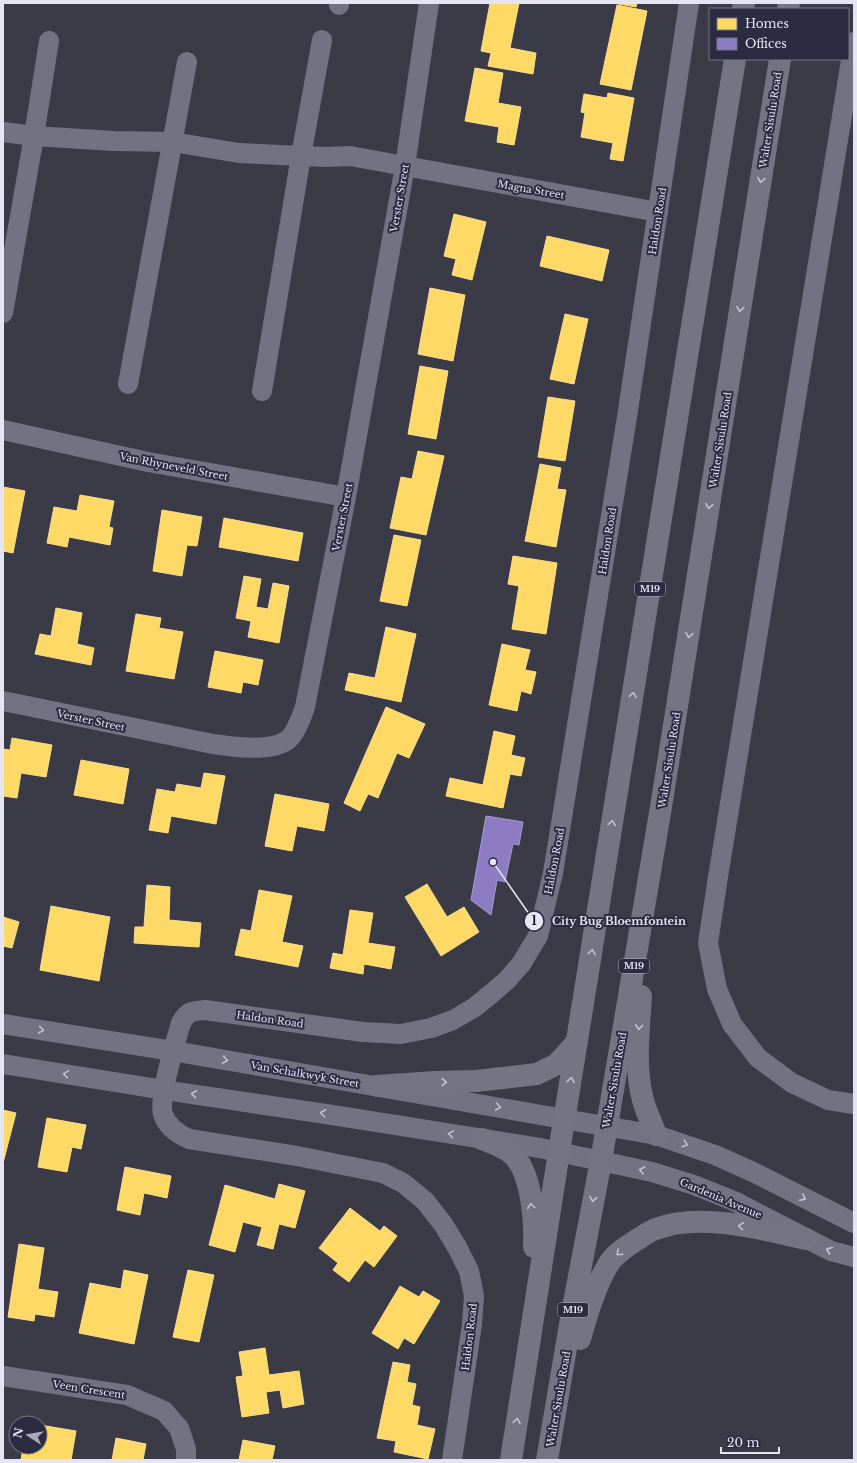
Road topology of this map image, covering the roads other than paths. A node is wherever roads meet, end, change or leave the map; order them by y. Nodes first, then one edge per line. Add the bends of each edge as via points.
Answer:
1 (429, 3) edge
2 (689, 3) edge
3 (322, 40) dead end
4 (49, 41) dead end
5 (854, 42) edge
6 (735, 60) edge
7 (780, 60) edge
8 (188, 62) dead end
9 (3, 132) edge
10 (34, 136) junction
11 (173, 142) junction
12 (301, 156) junction
13 (405, 166) junction
14 (658, 212) junction
15 (3, 313) edge
16 (128, 384) dead end
17 (262, 391) dead end
18 (3, 430) edge
19 (346, 497) junction
20 (3, 701) edge
21 (661, 808) junction
22 (3, 1024) edge
23 (577, 1042) junction
24 (173, 1051) junction
25 (3, 1064) edge
26 (377, 1086) junction
27 (164, 1090) junction
28 (854, 1104) edge
29 (565, 1118) junction
30 (606, 1125) junction
31 (656, 1135) junction
32 (482, 1139) junction
33 (558, 1152) junction
34 (601, 1161) junction
35 (854, 1223) edge
36 (806, 1239) junction
37 (854, 1257) edge
38 (532, 1328) junction
39 (3, 1376) edge
40 (552, 1428) junction
41 (186, 1460) edge
42 (452, 1460) edge
43 (511, 1460) edge
44 (547, 1460) edge

1 - 13 street, Verster Street
2 - 14 street, Haldon Road
3 - 12 street
4 - 10 street
5 - 28 street via 708,943 717,989 732,1024 758,1058 792,1083 828,1100
23 -> 6 highway, M19
7 -> 21 highway, Walter Sisulu Road / M19
8 - 11 street
9 - 10 street, Magna Street
10 - 11 street, Magna Street
10 - 15 street
11 - 12 street, Magna Street via 239,153
11 - 16 street
12 - 13 street, Magna Street via 350,156
12 - 17 street
13 - 14 street, Magna Street
13 - 19 street, Verster Street
14 - 24 street, Haldon Road via 553,873 538,936 521,964 492,993 453,1020 431,1028 400,1034 363,1032 199,1010 184,1016
18 - 19 street, Van Rhyneveld Street via 148,462
19 - 20 street, Verster Street via 305,707 287,741 268,747 244,748 213,744
21 - 30 highway, Walter Sisulu Road / M19
21 -> 31 highway via 638,1042 640,1087
22 -> 24 street, Van Schalkwyk Street
26 -> 23 highway via 476,1081 537,1074 557,1064
29 -> 23 highway, M19
24 -> 26 street, Van Schalkwyk Street
24 - 27 street, Haldon Road
27 -> 25 street
26 -> 29 street, Van Schalkwyk Street
32 -> 27 street
27 - 42 street, Haldon Road via 162,1113 167,1123 178,1134 189,1139 298,1156 383,1173 403,1183 425,1201 443,1224 469,1270 474,1296
29 - 30 street, Van Schalkwyk Street
29 - 33 highway, M19
30 - 31 street
30 - 34 highway, Walter Sisulu Road / M19
31 -> 35 street via 715,1155
32 - 33 street
38 -> 32 highway via 534,1236 524,1172 519,1161 507,1150
33 - 34 street, Gardenia Avenue
33 - 38 highway, M19
36 -> 34 street, Gardenia Avenue via 761,1214 694,1185 652,1172
34 -> 40 highway, Walter Sisulu Road / M19
37 -> 36 street, Gardenia Avenue via 831,1251
36 -> 40 highway via 769,1230 712,1222 679,1222 655,1229 621,1250 608,1264 587,1313
43 -> 38 highway, M19
39 - 41 street, Veen Crescent via 128,1395 164,1411 179,1428 186,1449
40 - 44 highway, Walter Sisulu Road / M19

